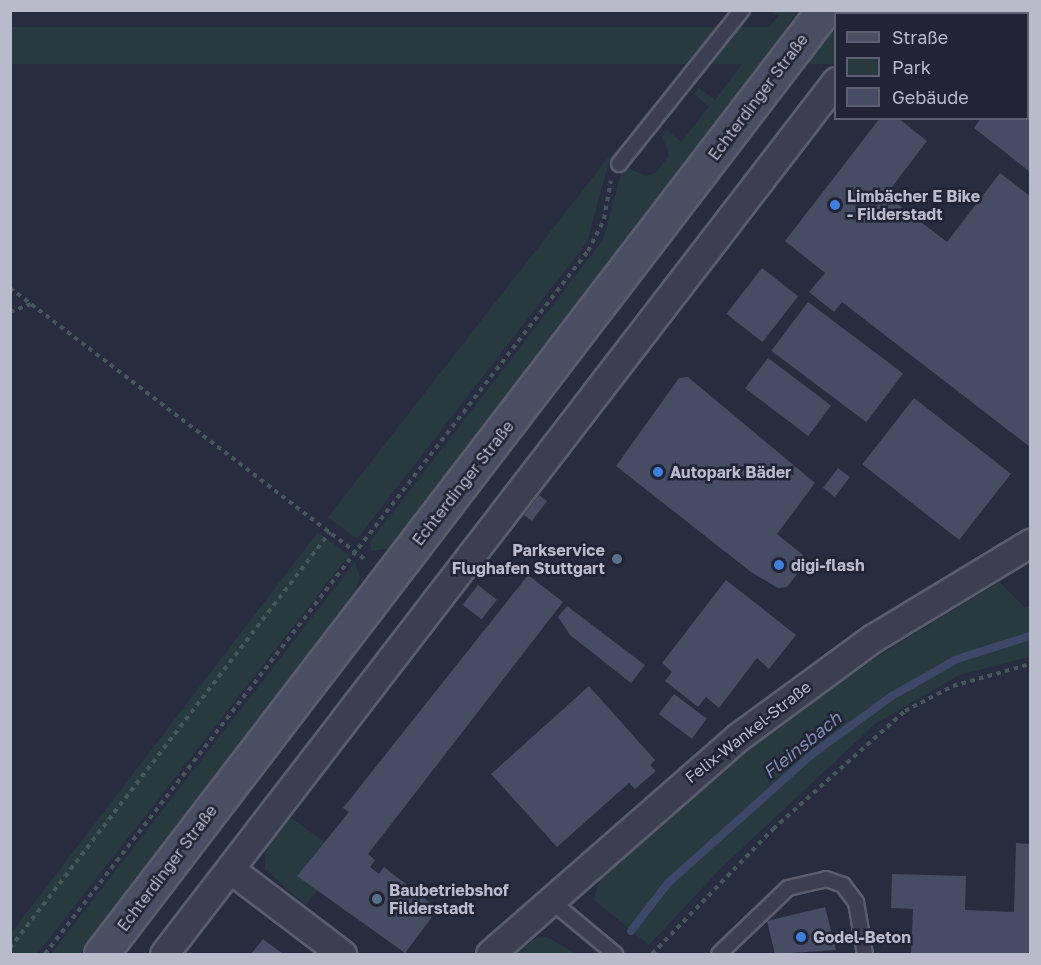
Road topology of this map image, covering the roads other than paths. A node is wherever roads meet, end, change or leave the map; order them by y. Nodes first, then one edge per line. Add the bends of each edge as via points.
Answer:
1 (742, 10) edge
2 (824, 10) edge
3 (834, 84) edge
4 (619, 164) road end
5 (1030, 543) edge
6 (230, 869) junction
7 (550, 900) junction
8 (101, 954) edge
9 (164, 954) edge
10 (342, 954) edge
11 (490, 954) edge
12 (615, 954) edge
13 (719, 954) edge
14 (865, 954) edge

1 - 4 lane
2 - 8 main road, Echterdinger Straße
3 - 6 street
5 - 7 street, Felix-Wankel-Straße via 873,638 807,686 688,778
6 - 9 street
6 - 10 street
7 - 11 street, Felix-Wankel-Straße
7 - 12 lane
13 - 14 lane via 788,888 826,879 843,885 856,902

